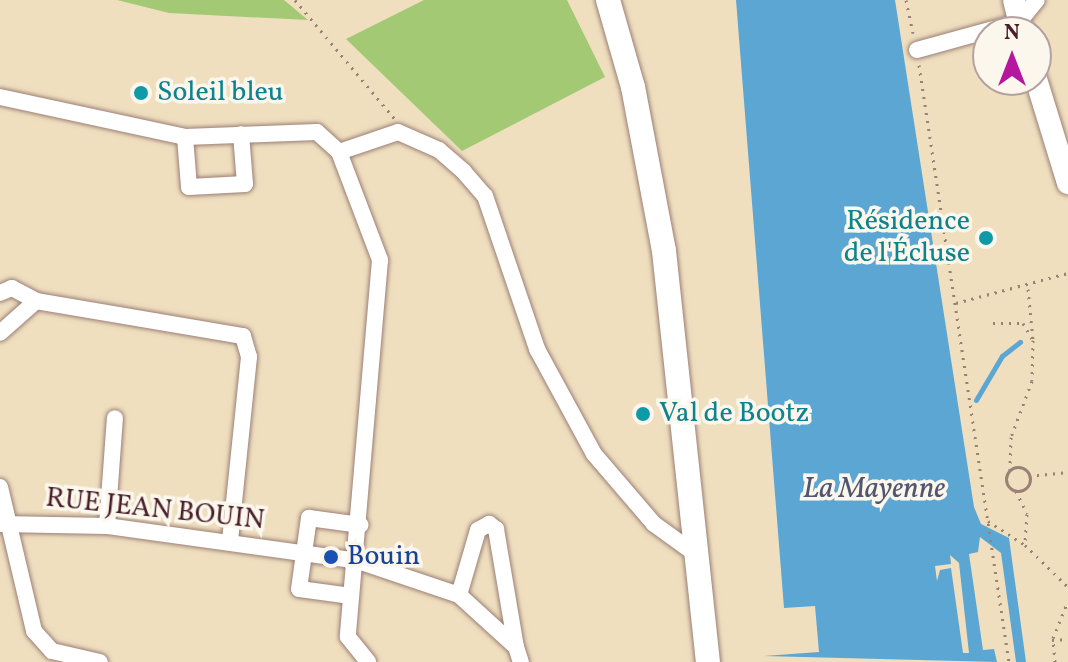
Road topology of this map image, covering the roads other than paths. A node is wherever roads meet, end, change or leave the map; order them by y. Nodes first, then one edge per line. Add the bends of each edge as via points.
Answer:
1 (608, 0) edge
2 (1037, 0) edge
3 (1020, 16) edge
4 (972, 33) edge
5 (917, 50) road end
6 (1041, 96) edge
7 (0, 97) edge
8 (241, 134) junction
9 (185, 137) junction
10 (339, 152) junction
11 (1068, 183) edge
12 (0, 293) edge
13 (36, 301) junction
14 (0, 333) edge
15 (115, 418) dead end
16 (0, 487) edge
17 (4, 524) edge
18 (361, 525) junction
19 (107, 526) junction
20 (230, 540) junction
21 (304, 552) junction
22 (697, 555) junction
23 (358, 561) junction
24 (459, 595) junction
25 (351, 596) junction
26 (518, 654) edge
27 (100, 662) edge
28 (368, 662) edge
29 (708, 662) edge

1 - 22 main road via 664,251
2 - 3 street
4 - 5 street
6 - 11 street
7 - 9 street
8 - 9 street
8 - 9 street via 245,184 189,187
8 - 10 street via 317,132
10 - 18 street via 380,260
10 - 22 street via 398,132 439,150 485,196 537,349 594,454 654,524
12 - 13 street via 12,288
13 - 14 street
13 - 20 street via 243,336 249,357
15 - 19 street
16 - 17 street
17 - 19 street, RUE JEAN BOUIN
17 - 27 street via 34,631 52,651
18 - 21 street via 309,518
18 - 23 street
19 - 20 street, RUE JEAN BOUIN
20 - 21 street, RUE JEAN BOUIN
21 - 23 street, RUE JEAN BOUIN
21 - 25 street via 299,589
22 - 29 main road
23 - 24 street, RUE JEAN BOUIN
23 - 25 street
24 - 26 street
24 - 26 street via 478,530 489,524 496,529
25 - 28 street via 348,637

